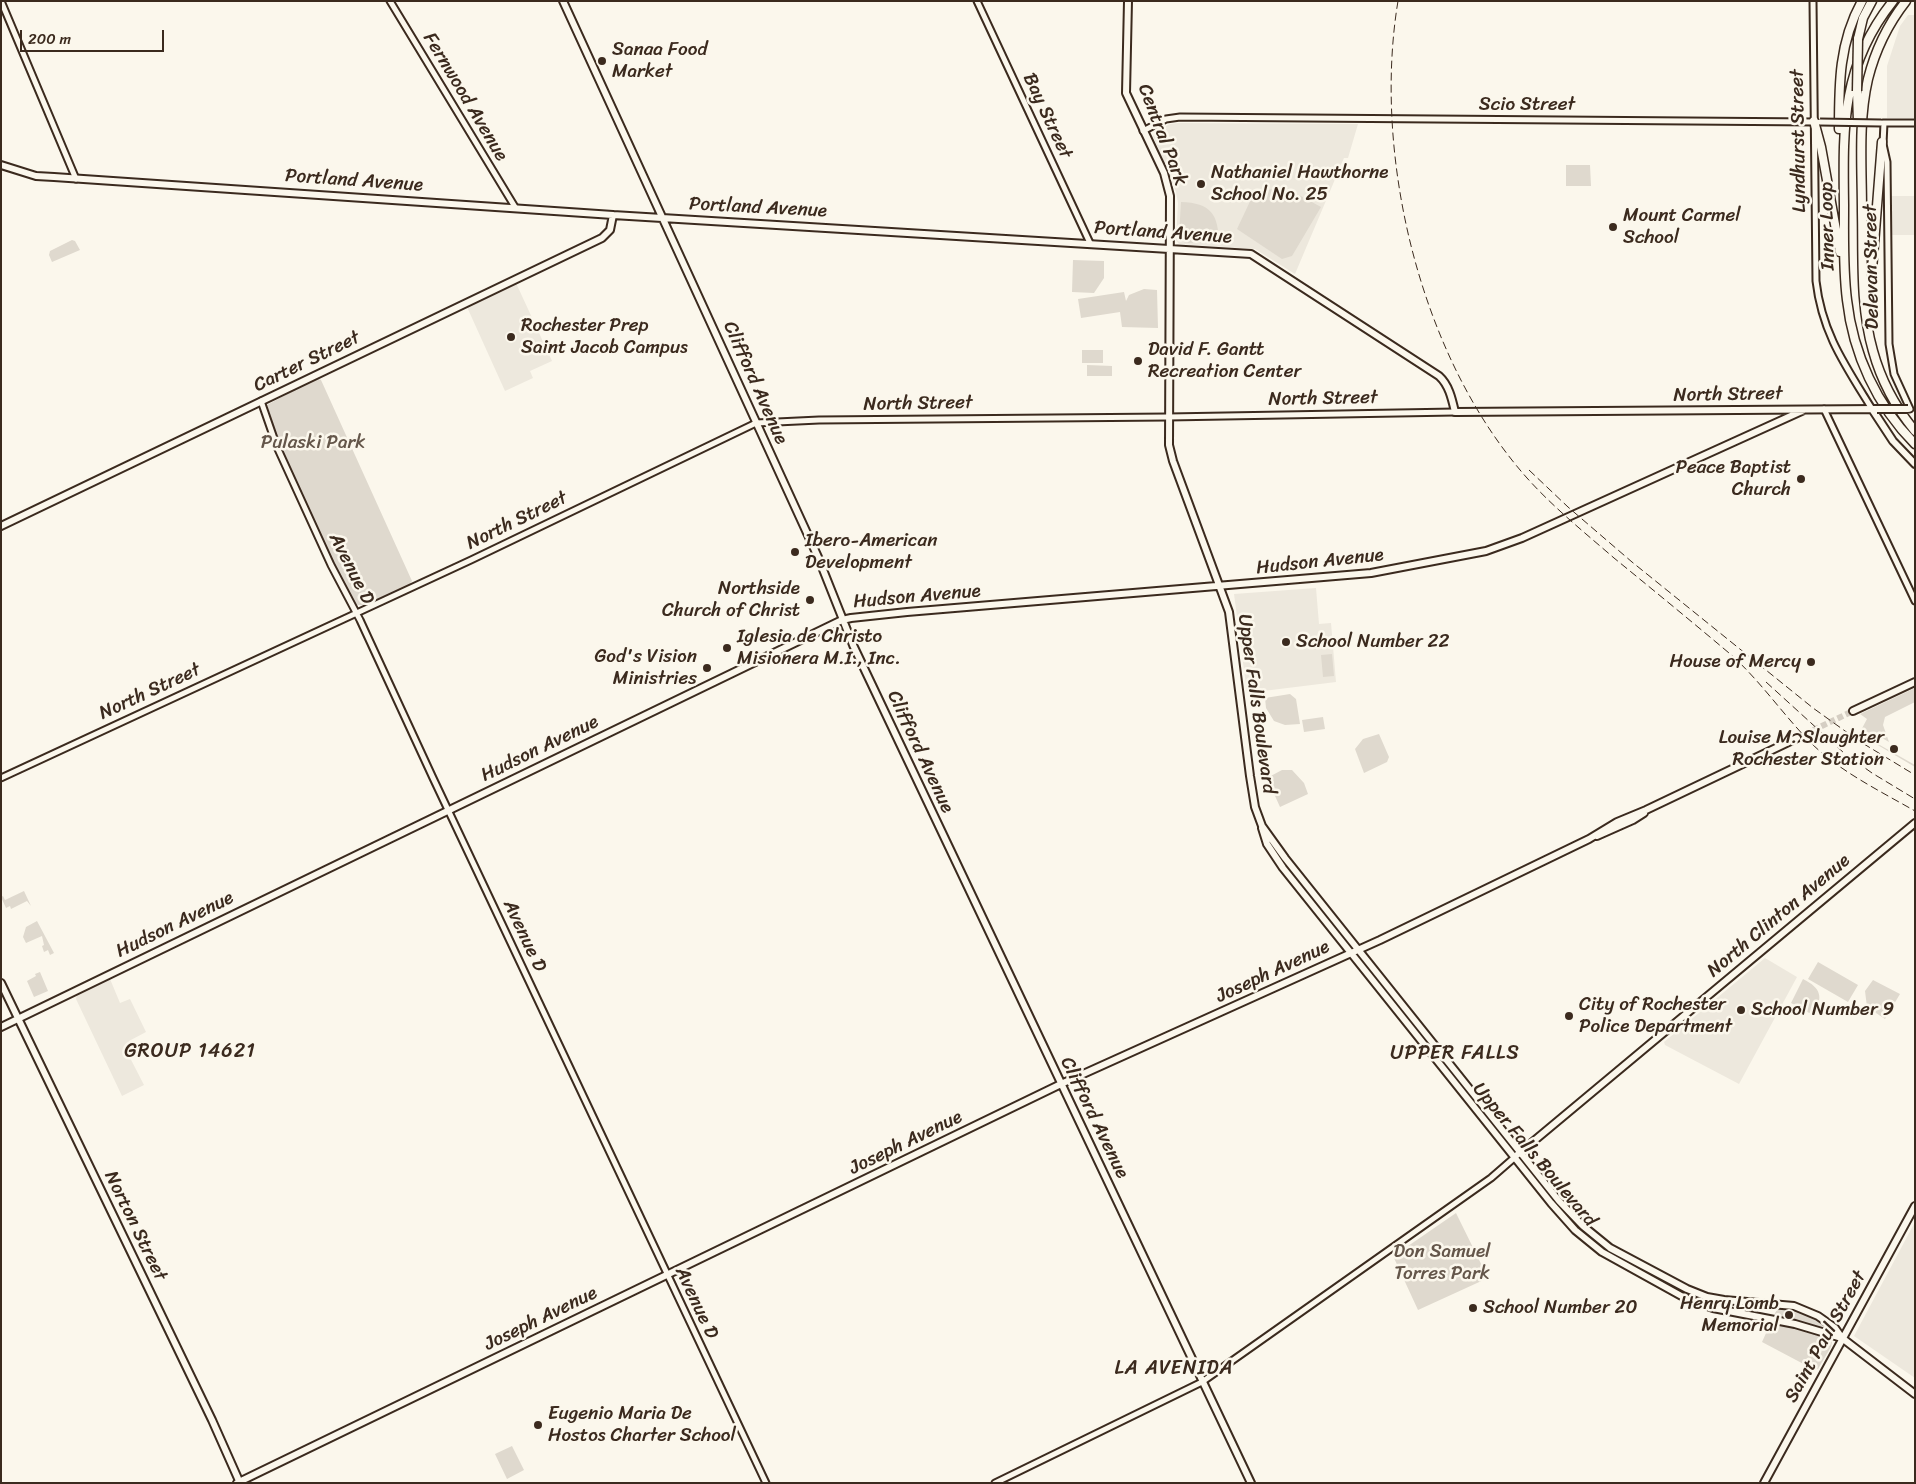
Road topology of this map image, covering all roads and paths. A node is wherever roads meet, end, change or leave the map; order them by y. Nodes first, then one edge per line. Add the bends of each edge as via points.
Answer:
1 (390, 1) edge
2 (562, 1) edge
3 (977, 1) edge
4 (1128, 1) edge
5 (1813, 1) edge
6 (1862, 1) edge
7 (1872, 1) edge
8 (1893, 1) edge
9 (1906, 1) edge
10 (1, 2) edge
11 (1817, 121) junction
12 (1882, 122) junction
13 (1915, 123) edge
14 (1143, 131) junction
15 (1882, 142) junction
16 (1, 165) edge
17 (76, 179) junction
18 (1862, 186) junction
19 (515, 207) junction
20 (1844, 211) junction
21 (612, 215) junction
22 (663, 218) junction
23 (1090, 243) junction
24 (1169, 249) junction
25 (1846, 290) junction
26 (1875, 360) junction
27 (261, 401) junction
28 (1878, 408) junction
29 (1911, 408) edge
30 (1805, 409) junction
31 (1824, 409) junction
32 (1769, 410) junction
33 (1455, 412) junction
34 (1168, 417) junction
35 (756, 423) junction
36 (1771, 426) junction
37 (1915, 432) edge
38 (1915, 444) edge
39 (1915, 451) edge
40 (1915, 464) edge
41 (1, 526) edge
42 (1220, 586) junction
43 (1915, 601) edge
44 (357, 612) junction
45 (842, 620) junction
46 (1915, 682) edge
47 (1853, 711) tunnel mouth
48 (1797, 738) tunnel mouth
49 (1, 778) edge
50 (448, 810) junction
51 (1915, 822) edge
52 (1262, 826) junction
53 (1358, 950) junction
54 (1350, 953) junction
55 (1, 983) edge
56 (18, 1018) junction
57 (1, 1027) edge
58 (1061, 1084) junction
59 (1520, 1152) junction
60 (1514, 1158) junction
61 (1915, 1206) edge
62 (667, 1275) junction
63 (1842, 1338) junction
64 (1202, 1382) junction
65 (1915, 1394) edge
66 (239, 1482) edge
67 (766, 1483) edge
68 (995, 1483) edge
69 (1251, 1483) edge
70 (1764, 1483) edge

1 - 19 street, Fernwood Avenue
2 - 22 main road, Clifford Avenue
3 - 23 street, Bay Street
4 - 14 main road, Central Park via 1126,93
5 - 11 street, Lyndhurst Street
6 - 20 highway via 1847,35 1840,77 1839,136
7 - 18 highway, bridge via 1863,18 1858,39
8 - 20 highway, Inner Loop via 1865,46 1850,88 1844,131
9 - 18 highway, Inner Loop via 1882,40 1868,81 1862,125
10 - 17 street
11 - 12 street, Scio Street, bridge
11 - 14 street, Scio Street via 1180,117 1166,119
11 - 25 highway
11 - 28 street, Lyndhurst Street via 1816,281 1820,306 1838,354
12 - 13 street, Scio Street
12 - 15 street, Delevan Street
14 - 24 main road, Central Park via 1169,188
15 - 26 highway via 1870,297
15 - 29 street, Delevan Street via 1887,162 1889,349 1896,378
16 - 17 main road, Portland Avenue via 36,176
17 - 19 main road, Portland Avenue
18 - 26 highway, Inner Loop via 1865,307
19 - 21 main road, Portland Avenue
20 - 25 highway, Inner Loop
21 - 22 main road, Portland Avenue
21 - 27 main road, Carter Street via 610,230 604,237
22 - 23 main road, Portland Avenue
22 - 35 main road, Clifford Avenue
23 - 24 main road, Portland Avenue
24 - 33 main road, Portland Avenue via 1251,254 1439,376 1450,393
24 - 34 main road, Central Park
25 - 28 highway, Inner Loop via 1858,351
26 - 37 highway, Inner Loop via 1894,401
27 - 41 main road, Carter Street
27 - 44 street, Avenue D via 281,457 331,565
28 - 29 main road, North Street, bridge
28 - 31 main road, North Street
28 - 38 highway, Inner Loop
28 - 39 highway
28 - 40 main road via 1893,441
30 - 31 main road, North Street
30 - 32 main road, North Street
30 - 36 main road, Hudson Avenue
31 - 43 street
32 - 33 main road, North Street
32 - 36 main road via 1773,416
33 - 34 street, North Street
34 - 35 street, North Street
34 - 42 main road, Upper Falls Boulevard via 1171,457
35 - 44 street, North Street
35 - 45 main road, Clifford Avenue via 818,557
36 - 42 main road, Hudson Avenue via 1486,551 1371,574
42 - 45 main road, Hudson Avenue
42 - 52 main road, Upper Falls Boulevard via 1230,619 1252,790
44 - 49 street, North Street
44 - 50 street, Avenue D
45 - 50 main road, Hudson Avenue
45 - 58 main road, Clifford Avenue
46 - 47 main road
48 - 53 main road, Joseph Avenue via 1617,822 1589,839
50 - 56 main road, Hudson Avenue
50 - 62 street, Avenue D
51 - 59 main road, North Clinton Avenue
52 - 53 main road, Upper Falls Boulevard
52 - 54 main road, Upper Falls Boulevard via 1265,841 1276,859
53 - 54 main road, Joseph Avenue
53 - 59 main road, Upper Falls Boulevard
54 - 58 main road, Joseph Avenue
54 - 60 main road, Upper Falls Boulevard
55 - 56 main road, Norton Street
56 - 57 main road, Hudson Avenue
56 - 66 main road, Norton Street
58 - 62 main road, Joseph Avenue
58 - 64 main road, Clifford Avenue
59 - 60 main road, North Clinton Avenue
59 - 63 main road, Upper Falls Boulevard via 1577,1220 1618,1252 1707,1297 1802,1309 1824,1320
60 - 63 main road, Upper Falls Boulevard via 1575,1230 1602,1252 1631,1269 1705,1306 1795,1324
60 - 64 street, North Clinton Avenue via 1491,1178
61 - 63 main road, Saint Paul Street
62 - 66 main road, Joseph Avenue
62 - 67 street, Avenue D
63 - 65 main road
63 - 70 main road, Saint Paul Street
64 - 68 street, North Clinton Avenue
64 - 69 main road, Clifford Avenue

